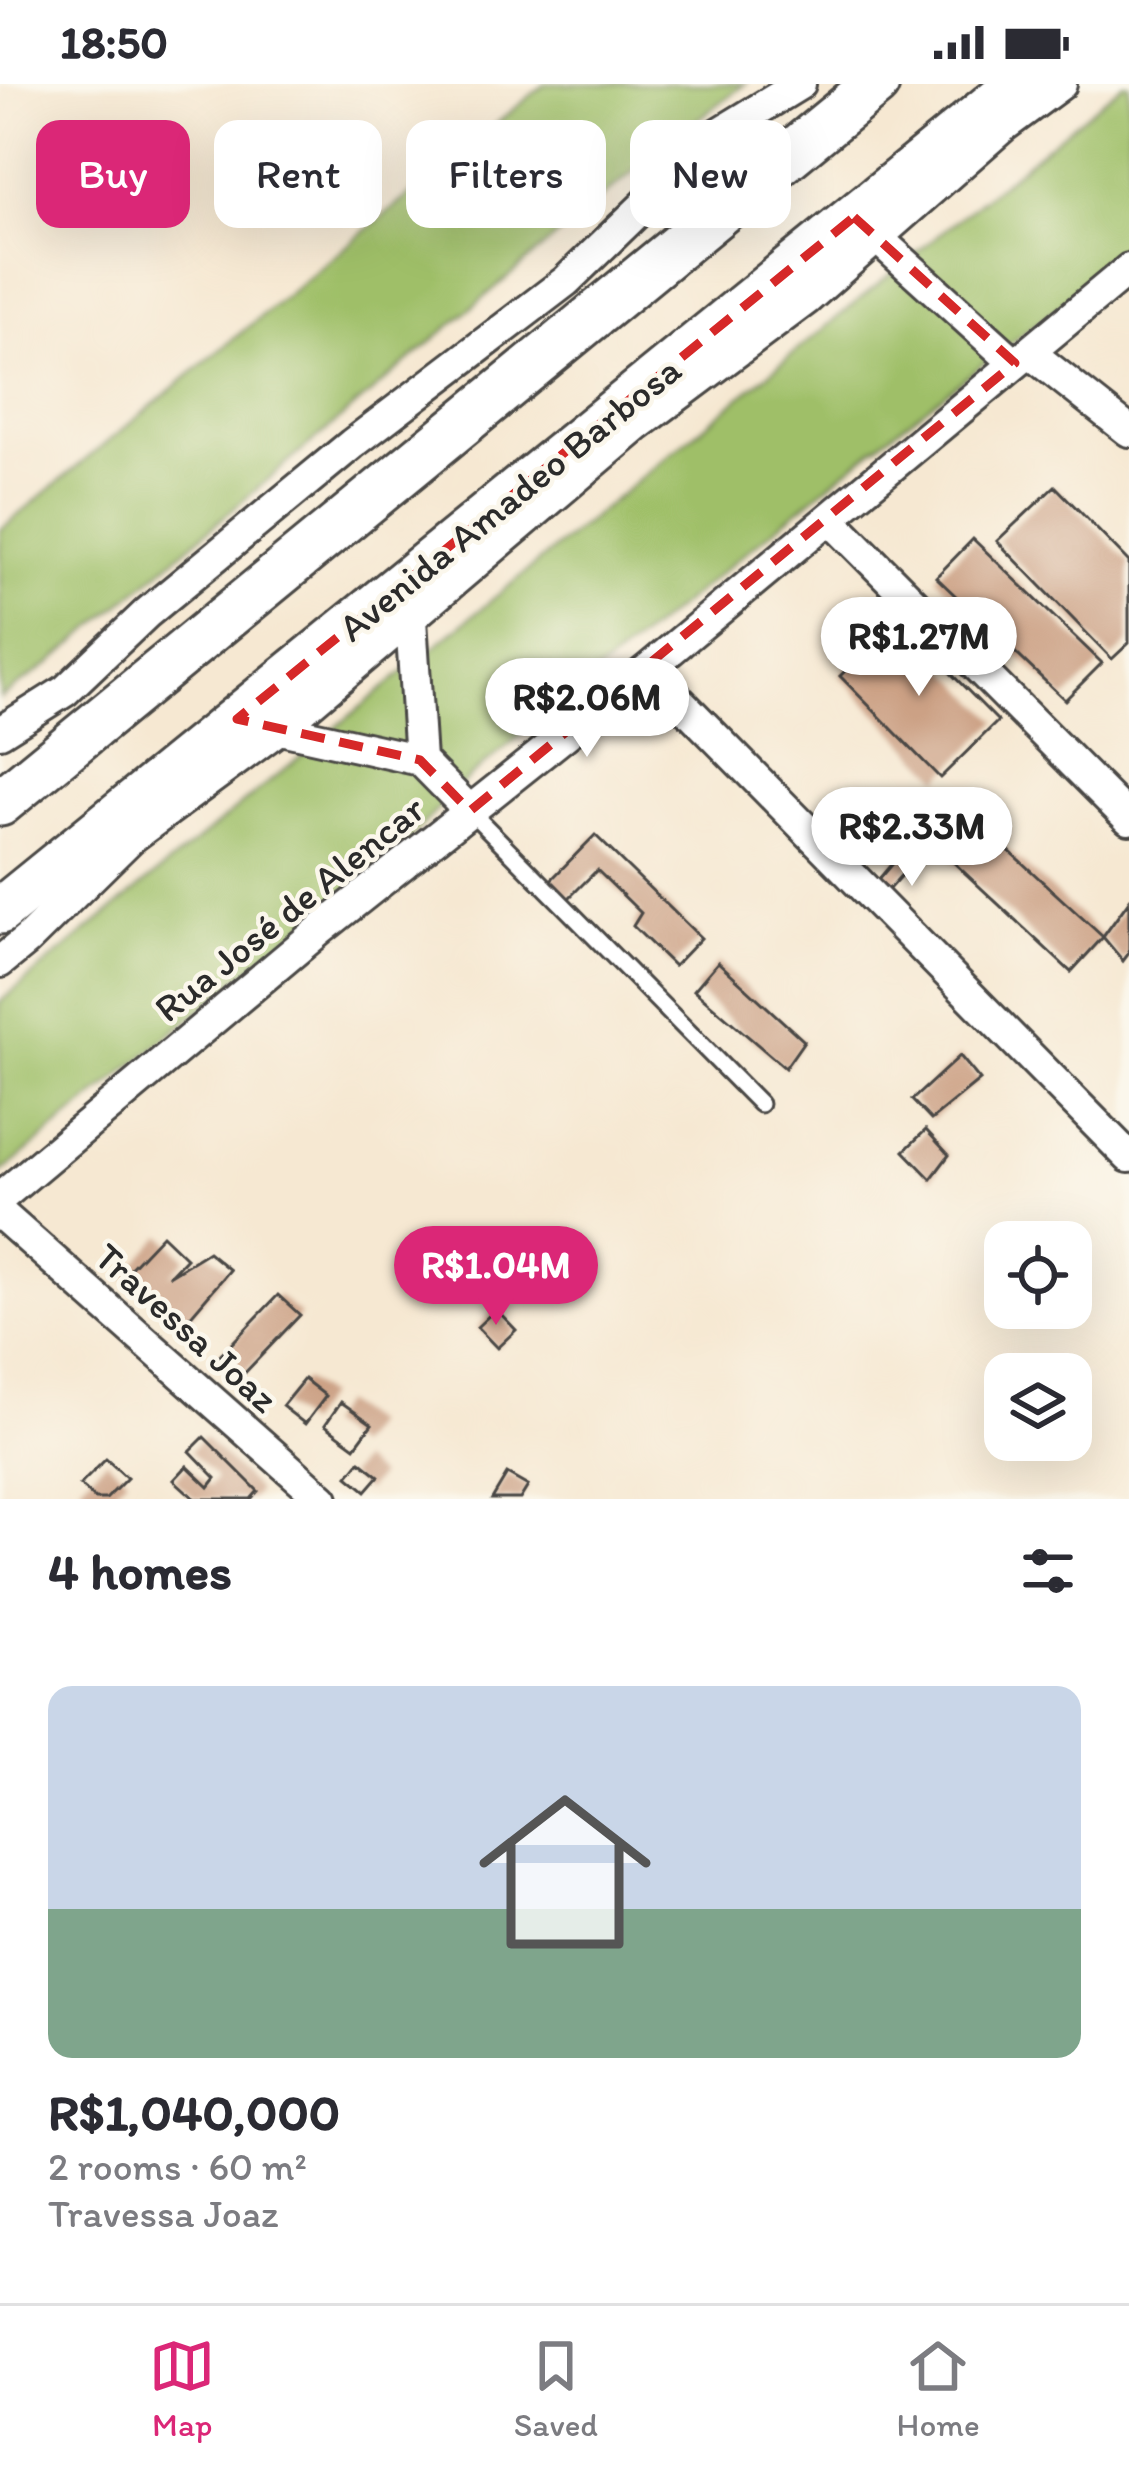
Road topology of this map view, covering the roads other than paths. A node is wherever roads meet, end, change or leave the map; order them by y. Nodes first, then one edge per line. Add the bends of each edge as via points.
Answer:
1 (800, 84) edge
2 (876, 84) edge
3 (1018, 84) edge
4 (1061, 84) edge
5 (866, 228) junction
6 (1129, 269) edge
7 (1022, 357) junction
8 (1129, 431) edge
9 (830, 519) junction
10 (410, 599) junction
11 (648, 669) junction
12 (258, 724) junction
13 (0, 732) edge
14 (420, 760) junction
15 (0, 803) edge
16 (470, 811) junction
17 (1129, 818) edge
18 (0, 911) edge
19 (0, 962) edge
20 (760, 1103) dead end
21 (1129, 1157) edge
22 (0, 1198) edge
23 (0, 1213) edge
24 (323, 1499) edge

1 - 13 street via 718,134 566,281 352,444 64,691
2 - 15 main road
3 - 5 main road, Avenida Amadeo Barbosa
4 - 5 street
5 - 7 street
5 - 10 main road, Avenida Amadeo Barbosa
6 - 7 street, Rua José de Alencar
7 - 8 street
7 - 9 street, Rua José de Alencar
9 - 11 street, Rua José de Alencar
9 - 17 street
10 - 12 main road, Avenida Amadeo Barbosa
10 - 14 street
11 - 16 street, Rua José de Alencar
11 - 21 street
12 - 14 street
12 - 18 main road, Avenida Amadeo Barbosa
12 - 19 street
14 - 16 street
16 - 20 lane
16 - 22 street, Rua José de Alencar
23 - 24 street, Travessa Joaz

